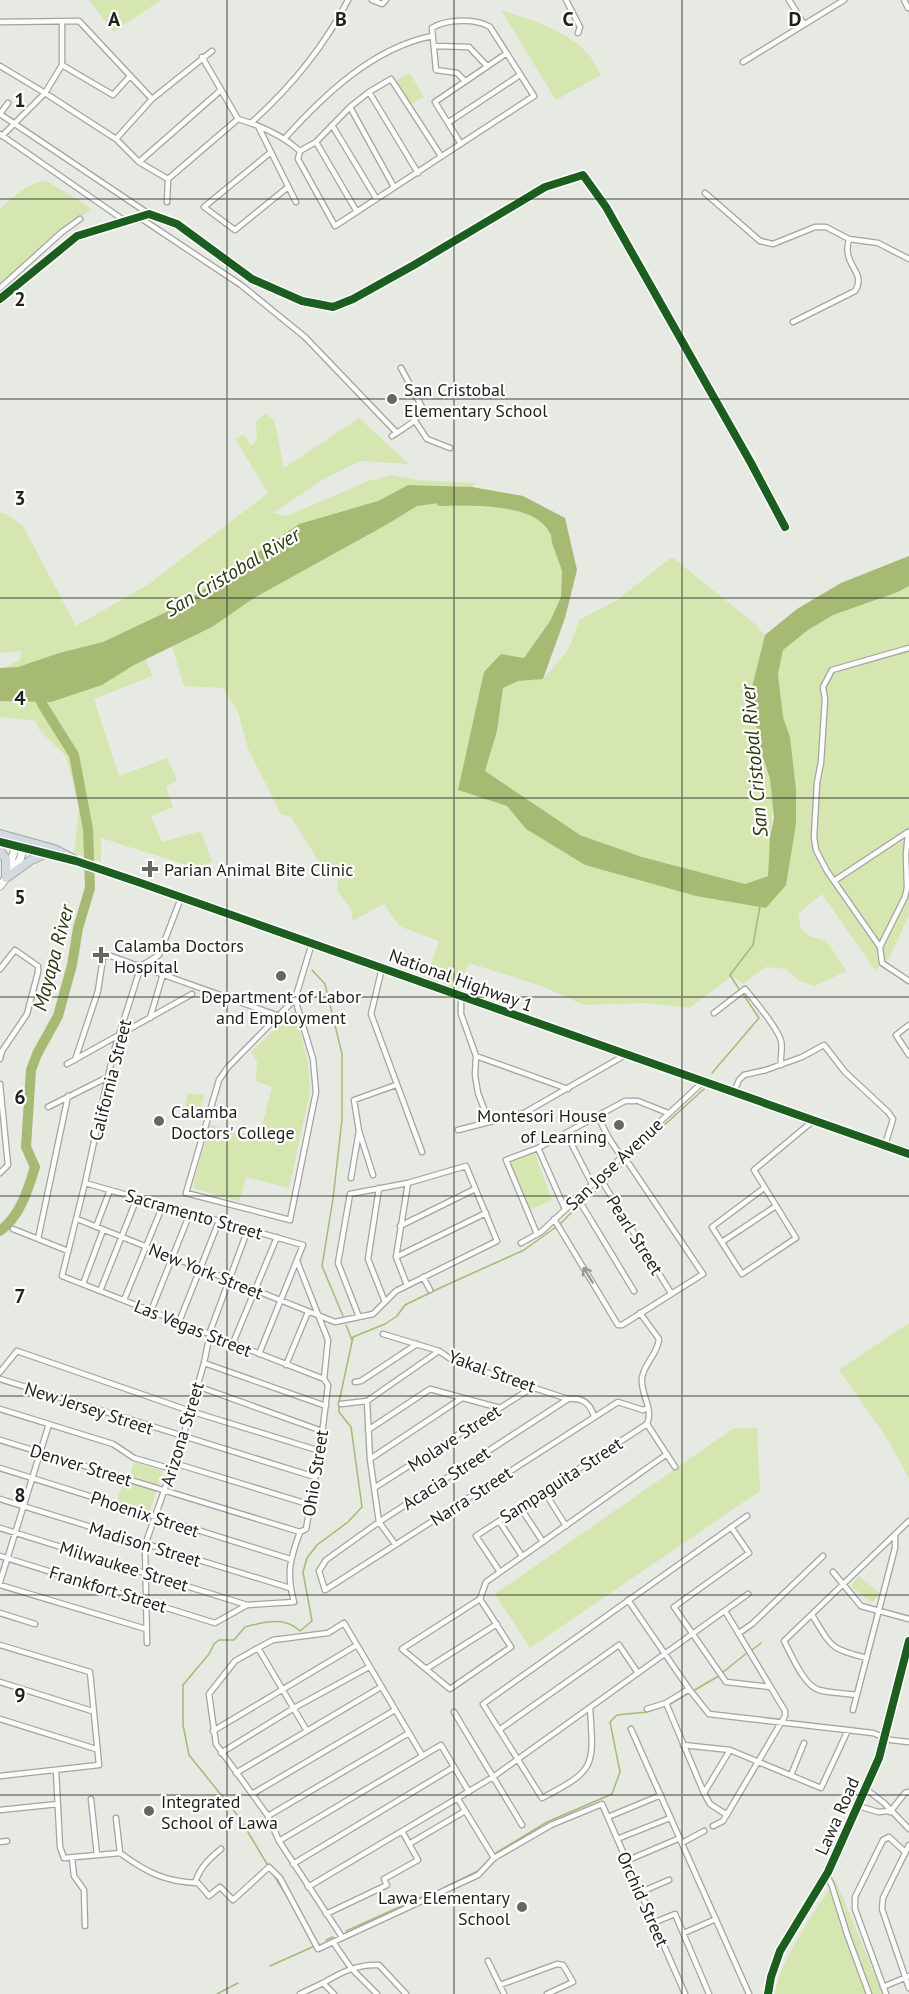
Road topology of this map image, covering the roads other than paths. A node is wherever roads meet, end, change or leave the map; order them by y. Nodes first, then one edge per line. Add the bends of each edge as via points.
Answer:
1 (348, 0) edge
2 (372, 0) edge
3 (386, 0) edge
4 (566, 0) edge
5 (789, 0) edge
6 (843, 0) edge
7 (904, 0) edge
8 (908, 8) edge
9 (0, 22) edge
10 (62, 22) junction
11 (804, 24) junction
12 (578, 33) dead end
13 (432, 36) junction
14 (435, 46) junction
15 (212, 51) dead end
16 (507, 53) junction
17 (202, 57) junction
18 (742, 62) dead end
19 (62, 65) junction
20 (0, 66) edge
21 (487, 66) junction
22 (520, 75) junction
23 (130, 76) junction
24 (465, 81) junction
25 (221, 90) junction
26 (369, 92) junction
27 (45, 93) junction
28 (152, 99) junction
29 (8, 103) dead end
30 (350, 107) junction
31 (238, 119) junction
32 (449, 122) junction
33 (251, 123) junction
34 (15, 124) junction
35 (258, 125) junction
36 (332, 125) junction
37 (1, 136) edge
38 (285, 138) junction
39 (116, 139) junction
40 (316, 142) junction
41 (461, 144) junction
42 (300, 151) junction
43 (271, 152) junction
44 (441, 156) junction
45 (139, 162) junction
46 (418, 173) junction
47 (168, 180) junction
48 (288, 187) junction
49 (394, 187) junction
50 (705, 193) dead end
51 (376, 198) junction
52 (167, 202) dead end
53 (296, 202) dead end
54 (357, 212) junction
55 (150, 214) junction
56 (138, 217) junction
57 (80, 219) dead end
58 (125, 221) junction
59 (849, 239) junction
60 (909, 259) edge
61 (0, 288) edge
62 (0, 299) edge
63 (793, 322) dead end
64 (401, 368) dead end
65 (415, 421) junction
66 (450, 448) dead end
67 (785, 527) dead end
68 (909, 648) edge
69 (0, 834) edge
70 (0, 842) edge
71 (21, 843) junction
72 (0, 851) edge
73 (45, 854) junction
74 (76, 861) junction
75 (834, 880) junction
76 (3, 882) edge
77 (181, 898) junction
78 (312, 943) junction
79 (880, 947) junction
80 (141, 966) junction
81 (382, 968) junction
82 (0, 969) edge
83 (163, 974) junction
84 (909, 981) edge
85 (192, 994) dead end
86 (461, 996) junction
87 (295, 999) junction
88 (714, 1013) dead end
89 (279, 1016) junction
90 (150, 1018) junction
91 (909, 1025) edge
92 (119, 1035) junction
93 (627, 1054) junction
94 (909, 1055) edge
95 (476, 1056) junction
96 (0, 1059) edge
97 (75, 1060) junction
98 (68, 1064) dead end
99 (781, 1065) junction
100 (108, 1077) junction
101 (704, 1081) junction
102 (0, 1084) edge
103 (396, 1085) junction
104 (568, 1089) junction
105 (734, 1092) junction
106 (68, 1096) junction
107 (1, 1107) edge
108 (48, 1107) dead end
109 (668, 1113) junction
110 (598, 1116) junction
111 (814, 1120) junction
112 (489, 1122) junction
113 (458, 1130) dead end
114 (359, 1131) junction
115 (566, 1133) junction
116 (885, 1145) junction
117 (538, 1148) junction
118 (422, 1152) dead end
119 (909, 1154) edge
120 (622, 1157) junction
121 (0, 1173) edge
122 (373, 1175) dead end
123 (351, 1178) dead end
124 (600, 1178) junction
125 (85, 1183) junction
126 (408, 1183) junction
127 (592, 1184) junction
128 (379, 1188) junction
129 (765, 1188) junction
130 (475, 1189) junction
131 (110, 1190) junction
132 (578, 1197) junction
133 (137, 1198) junction
134 (163, 1205) junction
135 (776, 1206) junction
136 (565, 1209) junction
137 (190, 1213) junction
138 (486, 1214) junction
139 (76, 1219) junction
140 (554, 1220) junction
141 (219, 1221) junction
142 (400, 1226) junction
143 (96, 1227) junction
144 (13, 1229) dead end
145 (248, 1229) junction
146 (103, 1230) junction
147 (537, 1234) junction
148 (122, 1237) junction
149 (277, 1237) junction
150 (38, 1239) junction
151 (722, 1242) junction
152 (521, 1243) dead end
153 (146, 1247) junction
154 (68, 1251) junction
155 (173, 1257) junction
156 (396, 1257) junction
157 (297, 1261) junction
158 (200, 1268) junction
159 (62, 1276) joint
160 (423, 1277) junction
161 (229, 1280) junction
162 (83, 1284) junction
163 (407, 1285) junction
164 (430, 1290) dead end
165 (100, 1291) junction
166 (255, 1291) junction
167 (634, 1291) dead end
168 (671, 1293) junction
169 (124, 1300) junction
170 (281, 1301) junction
171 (385, 1302) junction
172 (151, 1311) junction
173 (308, 1312) junction
174 (640, 1313) junction
175 (319, 1316) junction
176 (359, 1317) junction
177 (178, 1322) junction
178 (383, 1334) dead end
179 (210, 1335) junction
180 (232, 1344) junction
181 (417, 1344) junction
182 (439, 1351) junction
183 (259, 1354) junction
184 (204, 1363) junction
185 (286, 1365) junction
186 (0, 1372) edge
187 (0, 1379) edge
188 (324, 1379) junction
189 (356, 1382) dead end
190 (197, 1386) junction
191 (533, 1387) junction
192 (462, 1398) junction
193 (568, 1399) junction
194 (367, 1401) junction
195 (341, 1404) dead end
196 (326, 1406) junction
197 (500, 1408) junction
198 (648, 1408) junction
199 (0, 1409) edge
200 (189, 1411) junction
201 (594, 1416) junction
202 (49, 1424) junction
203 (647, 1424) junction
204 (368, 1430) junction
205 (322, 1431) junction
206 (183, 1437) junction
207 (0, 1440) edge
208 (320, 1451) junction
209 (40, 1453) junction
210 (667, 1454) junction
211 (370, 1459) junction
212 (174, 1462) junction
213 (675, 1467) dead end
214 (0, 1468) edge
215 (172, 1469) junction
216 (315, 1477) junction
217 (33, 1478) junction
218 (374, 1488) junction
219 (165, 1490) junction
220 (544, 1491) junction
221 (0, 1499) edge
222 (311, 1505) junction
223 (24, 1506) junction
224 (520, 1507) junction
225 (747, 1516) dead end
226 (154, 1517) junction
227 (499, 1521) junction
228 (909, 1521) edge
229 (379, 1522) junction
230 (566, 1526) junction
231 (731, 1527) junction
232 (0, 1528) edge
233 (16, 1532) junction
234 (300, 1532) junction
235 (895, 1535) junction
236 (543, 1542) junction
237 (395, 1544) junction
238 (145, 1545) junction
239 (0, 1556) edge
240 (522, 1556) junction
241 (823, 1556) dead end
242 (8, 1558) junction
243 (290, 1559) junction
244 (144, 1572) junction
245 (500, 1572) junction
246 (833, 1572) dead end
247 (0, 1583) edge
248 (843, 1585) junction
249 (290, 1588) junction
250 (325, 1590) joint
251 (748, 1594) dead end
252 (480, 1599) junction
253 (145, 1600) junction
254 (628, 1600) junction
255 (248, 1605) junction
256 (725, 1611) junction
257 (879, 1611) junction
258 (0, 1613) edge
259 (812, 1615) junction
260 (909, 1619) edge
261 (34, 1624) dead end
262 (496, 1624) junction
263 (146, 1629) junction
264 (739, 1633) junction
265 (693, 1634) junction
266 (909, 1641) edge
267 (147, 1643) dead end
268 (0, 1645) edge
269 (357, 1645) junction
270 (258, 1648) junction
271 (665, 1653) junction
272 (867, 1658) junction
273 (369, 1667) junction
274 (426, 1669) junction
275 (639, 1673) junction
276 (0, 1682) edge
277 (381, 1687) junction
278 (770, 1687) junction
279 (283, 1689) junction
280 (689, 1689) junction
281 (856, 1695) junction
282 (666, 1702) junction
283 (294, 1708) junction
284 (590, 1708) junction
285 (647, 1709) dead end
286 (395, 1710) junction
287 (853, 1710) dead end
288 (92, 1711) junction
289 (454, 1712) dead end
290 (0, 1719) edge
291 (782, 1722) junction
292 (631, 1729) dead end
293 (499, 1730) junction
294 (848, 1730) junction
295 (213, 1731) junction
296 (307, 1731) junction
297 (409, 1733) junction
298 (884, 1736) junction
299 (804, 1743) dead end
300 (908, 1744) edge
301 (683, 1745) junction
302 (96, 1749) junction
303 (730, 1750) junction
304 (222, 1753) junction
305 (422, 1755) junction
306 (518, 1759) junction
307 (759, 1762) junction
308 (454, 1767) junction
309 (56, 1770) junction
310 (236, 1773) junction
311 (791, 1775) junction
312 (0, 1776) edge
313 (493, 1778) junction
314 (866, 1789) junction
315 (469, 1792) junction
316 (909, 1792) edge
317 (704, 1793) junction
318 (252, 1794) junction
319 (661, 1795) junction
320 (458, 1798) junction
321 (91, 1799) dead end
322 (58, 1804) junction
323 (858, 1806) junction
324 (0, 1810) edge
325 (465, 1811) junction
326 (890, 1812) junction
327 (727, 1815) junction
328 (268, 1816) junction
329 (608, 1817) junction
330 (116, 1818) dead end
331 (670, 1818) junction
332 (522, 1825) dead end
333 (713, 1826) dead end
334 (909, 1829) edge
335 (402, 1831) junction
336 (704, 1831) dead end
337 (617, 1839) junction
338 (681, 1840) junction
339 (7, 1841) dead end
340 (279, 1841) junction
341 (0, 1842) edge
342 (409, 1844) junction
343 (909, 1845) edge
344 (221, 1849) dead end
345 (906, 1852) junction
346 (120, 1853) junction
347 (97, 1855) junction
348 (72, 1858) junction
349 (494, 1858) junction
350 (627, 1861) junction
351 (293, 1864) junction
352 (827, 1875) junction
353 (669, 1880) dead end
354 (195, 1883) junction
355 (308, 1887) junction
356 (640, 1892) junction
357 (326, 1914) junction
358 (716, 1919) junction
359 (654, 1923) junction
360 (85, 1926) dead end
361 (684, 1933) junction
362 (342, 1937) junction
363 (333, 1942) junction
364 (488, 1961) dead end
365 (351, 1968) junction
366 (907, 1977) edge
367 (323, 1983) junction
368 (500, 1984) junction
369 (883, 1987) junction
370 (909, 1988) edge
371 (300, 1994) edge
372 (334, 1994) edge
373 (377, 1994) edge
374 (406, 1994) edge
375 (504, 1994) edge
376 (547, 1994) edge
377 (685, 1994) edge
378 (710, 1994) edge
379 (749, 1994) edge
380 (768, 1994) edge
381 (869, 1994) edge
382 (885, 1994) edge

1 - 33 street via 312,57
2 - 3 street via 382,4
4 - 12 street via 580,27
5 - 11 street
6 - 11 street
7 - 8 street
9 - 10 street
10 - 19 street
10 - 23 street via 79,21
11 - 18 street
13 - 14 street
13 - 16 street via 432,28 438,24 483,22
13 - 38 street via 388,50 362,68 310,110
14 - 21 street via 469,47
14 - 24 street via 437,72 457,73
15 - 17 street
16 - 21 street
16 - 22 street
17 - 25 street
17 - 28 street
19 - 23 street via 113,95
19 - 27 street
20 - 27 street
21 - 24 street
22 - 32 street
22 - 41 street via 534,96
23 - 28 street
24 - 32 street via 435,102
25 - 31 street
25 - 45 street
26 - 30 street
26 - 44 street via 391,79
26 - 46 street
27 - 34 street
27 - 39 street
28 - 39 street
29 - 34 street via 0,114
30 - 36 street
30 - 49 street
31 - 33 street
31 - 47 street
32 - 41 street
33 - 35 street
34 - 37 street
34 - 55 street
35 - 38 street
35 - 43 street
36 - 40 street
36 - 51 street
37 - 58 street
38 - 42 street
39 - 45 street
40 - 42 street
40 - 54 street
41 - 44 street
42 - 54 street via 298,159 334,226
43 - 48 street
43 - 48 street via 204,207 236,230
44 - 46 street
45 - 47 street
46 - 49 street
47 - 52 street
48 - 53 street
49 - 51 street
50 - 59 street via 768,244 815,227 826,227
51 - 54 street
55 - 56 street
55 - 67 street via 177,224 252,279 302,301 333,307 414,266 545,187 583,175 606,207
56 - 58 street
56 - 65 street via 241,285 305,337 394,435
57 - 61 street
58 - 62 street via 78,236
59 - 60 street via 878,243
59 - 63 street via 848,255 859,278 855,291
64 - 65 street via 422,407
65 - 66 street via 427,439
68 - 75 street via 832,670 823,687 814,837 816,850
69 - 71 highway, National Highway 1
70 - 71 highway, National Highway 1
71 - 73 highway, National Highway 1
71 - 74 highway, National Highway 1 via 64,852
71 - 76 main road via 20,861
72 - 76 highway via 6,859
73 - 74 highway, National Highway 1
73 - 76 highway via 27,862
74 - 77 highway, National Highway 1
75 - 79 street
75 - 79 street via 908,831 908,888
77 - 78 highway, National Highway 1
77 - 80 street, California Street via 159,955
78 - 81 highway, National Highway 1
78 - 87 street
79 - 84 street via 882,963
80 - 83 street
80 - 92 street, California Street
80 - 97 street via 115,956 103,958 98,991
81 - 86 highway, National Highway 1
81 - 103 street via 371,1014
82 - 96 street via 15,950 38,966 27,1014
83 - 89 street
83 - 90 street
85 - 90 street
86 - 93 highway, National Highway 1
86 - 95 street via 461,1014
87 - 89 street
87 - 89 street via 314,1059 316,1092 290,1220 186,1193 219,1080
88 - 99 street via 745,989 781,1041
90 - 92 street
91 - 94 street via 896,1035
92 - 97 street
92 - 100 street, California Street
93 - 101 highway, National Highway 1
93 - 104 street
95 - 104 street
95 - 112 street via 478,1093
97 - 98 street
99 - 105 street via 744,1075
99 - 116 street via 824,1045 845,1072 894,1119
100 - 106 street
100 - 125 street, California Street
101 - 105 highway, National Highway 1
101 - 109 street, San Jose Avenue
102 - 107 street
103 - 114 street via 354,1100
103 - 118 street
104 - 112 street via 524,1113
105 - 111 highway, National Highway 1
106 - 108 street
106 - 150 street
107 - 121 street via 8,1165
109 - 110 street via 625,1101
109 - 120 street, San Jose Avenue
110 - 115 street
110 - 120 street via 608,1140
111 - 116 highway, National Highway 1
111 - 129 street via 753,1170
112 - 113 street
114 - 122 street
114 - 123 street
115 - 117 street
115 - 127 street
116 - 119 highway, National Highway 1
117 - 136 street
117 - 147 street via 506,1160
120 - 124 street, San Jose Avenue
120 - 168 street via 703,1274
124 - 127 street, San Jose Avenue
124 - 168 street, Pearl Street
125 - 131 street, Sacramento Street
125 - 139 street, California Street
126 - 128 street
126 - 130 street via 466,1166
126 - 142 street
127 - 132 street, San Jose Avenue
128 - 171 street via 368,1259
128 - 176 street via 350,1194 338,1258
129 - 135 street
129 - 151 street via 712,1227
130 - 138 street
130 - 142 street
131 - 133 street, Sacramento Street
131 - 143 street
132 - 136 street, San Jose Avenue
132 - 167 street
133 - 134 street, Sacramento Street
133 - 148 street
134 - 137 street, Sacramento Street
134 - 153 street
135 - 151 street
135 - 151 street via 796,1238 742,1274
136 - 140 street, San Jose Avenue
137 - 141 street, Sacramento Street
137 - 155 street
138 - 156 street
138 - 160 street via 497,1241
139 - 143 street, New York Street
139 - 154 street, California Street
140 - 147 street, San Jose Avenue
174 -> 140 street via 618,1325
141 - 145 street, Sacramento Street
141 - 158 street
142 - 156 street
143 - 146 street, New York Street
144 - 150 street
145 - 149 street, Sacramento Street
145 - 161 street, Arizona Street
146 - 148 street, New York Street
146 - 162 street
147 - 152 street, San Jose Avenue
148 - 153 street, New York Street
148 - 165 street
149 - 157 street, Sacramento Street via 303,1245
149 - 166 street
150 - 154 street
153 - 155 street, New York Street
153 - 169 street
154 - 159 street, California Street
155 - 158 street, New York Street
155 - 172 street
156 - 163 street
157 - 170 street
157 - 175 street, Ohio Street
158 - 161 street, New York Street
158 - 177 street
159 - 162 street, Las Vegas Street
160 - 163 street
160 - 164 street
161 - 166 street, New York Street
161 - 179 street, Arizona Street
162 - 165 street, Las Vegas Street
163 - 171 street
165 - 169 street, Las Vegas Street
166 - 170 street, New York Street
166 - 180 street
168 - 174 street
169 - 172 street, Las Vegas Street
170 - 173 street, New York Street
170 - 183 street
171 - 176 street via 373,1314
172 - 177 street, Las Vegas Street
173 - 175 street, New York Street
173 - 185 street
174 - 198 street via 659,1340 641,1379
175 - 176 street, New York Street via 335,1322
175 - 188 street, Ohio Street via 328,1340
177 - 179 street, Las Vegas Street
178 - 181 street, Yakal Street
179 - 180 street, Las Vegas Street
179 - 184 street, Arizona Street
180 - 183 street, Las Vegas Street
181 - 182 street, Yakal Street
181 - 189 street
182 - 191 street, Yakal Street via 458,1363
182 - 194 street
183 - 185 street, Las Vegas Street
184 - 190 street, Arizona Street
184 - 196 street
185 - 188 street, Las Vegas Street
186 - 200 street via 17,1351
187 - 206 street, New Jersey Street
188 - 196 street, Ohio Street via 328,1385
190 - 200 street, Arizona Street
190 - 205 street
191 - 193 street, Yakal Street
191 - 197 street, Molave Street
192 - 197 street
192 - 204 street via 430,1389
192 - 211 street
193 - 201 street, Yakal Street via 581,1399
193 - 229 street, Acacia Street
194 - 195 street
194 - 204 street
196 - 205 street, Ohio Street
197 - 218 street, Molave Street
198 - 201 street, Narra Street via 618,1402
198 - 203 street
199 - 202 street
200 - 206 street, Arizona Street
200 - 208 street
201 - 237 street, Narra Street
202 - 209 street
202 - 215 street via 113,1444 134,1458
203 - 210 street
203 - 220 street, Sampaguita Street
204 - 211 street
205 - 208 street, Ohio Street
206 - 212 street, Arizona Street
206 - 216 street, New Jersey Street
207 - 209 street, Denver Street
208 - 216 street, Ohio Street
209 - 217 street
209 - 219 street, Denver Street
210 - 213 street
210 - 230 street
211 - 218 street
212 - 215 street, Arizona Street
212 - 222 street
214 - 217 street, Phoenix Street
215 - 219 street, Arizona Street
216 - 222 street, Ohio Street
217 - 223 street
217 - 226 street, Phoenix Street
218 - 229 street
219 - 226 street, Arizona Street
219 - 234 street, Denver Street
220 - 224 street, Sampaguita Street
220 - 230 street
221 - 223 street, Madison Street
222 - 234 street, Ohio Street via 306,1529
223 - 233 street
223 - 238 street, Madison Street
224 - 227 street, Sampaguita Street
224 - 236 street
225 - 231 street
226 - 238 street, Arizona Street
226 - 243 street, Phoenix Street
227 - 240 street
227 - 245 street, Sampaguita Street via 476,1536
228 - 235 street
229 - 237 street
229 - 250 street, Acacia Street via 321,1565
230 - 236 street
231 - 254 street
231 - 265 street via 749,1553 674,1607
232 - 233 street, Milwaukee Street
233 - 242 street
233 - 244 street, Milwaukee Street
234 - 243 street, Ohio Street
235 - 248 street
235 - 257 street
236 - 240 street
237 - 250 street, Narra Street
238 - 244 street, Arizona Street
238 - 249 street, Madison Street
239 - 242 street, Frankfort Street
240 - 245 street
241 - 264 street
242 - 247 street
242 - 253 street, Frankfort Street
243 - 249 street, Ohio Street
244 - 253 street, Arizona Street
244 - 255 street, Milwaukee Street
245 - 252 street via 486,1582
246 - 248 street
247 - 263 street
248 - 257 street via 857,1604
248 - 259 street
249 - 255 street via 294,1602
251 - 256 street
252 - 262 street
252 - 274 street via 402,1649
253 - 255 street, Frankfort Street via 215,1623
253 - 263 street, Arizona Street
254 - 271 street
254 - 293 street via 483,1704
256 - 264 street
256 - 265 street
257 - 260 street
257 - 272 street
258 - 261 street
259 - 272 street via 831,1645 841,1652
259 - 281 street via 784,1641 812,1687
262 - 274 street
262 - 274 street via 512,1647 450,1689
263 - 267 street, Arizona Street
264 - 278 street
265 - 271 street
265 - 278 street via 726,1682
266 - 298 main road, Lawa Road
268 - 288 street via 90,1672
269 - 270 street via 344,1623 328,1633 273,1640
269 - 273 street
269 - 279 street
270 - 279 street
270 - 295 street via 235,1661 209,1694
271 - 275 street
271 - 280 street
272 - 281 street
273 - 277 street
273 - 283 street
275 - 284 street
275 - 293 street via 619,1645
276 - 288 street
277 - 286 street
277 - 296 street
278 - 291 street via 785,1711
279 - 283 street
279 - 295 street
280 - 282 street
280 - 291 street via 710,1714
281 - 287 street
282 - 285 street
282 - 301 street
283 - 296 street
283 - 304 street
284 - 306 street
284 - 306 street via 593,1751 587,1768 572,1782 542,1798
286 - 297 street
286 - 318 street
288 - 302 street
289 - 313 street
290 - 302 street
291 - 294 street
291 - 307 street
292 - 319 street
293 - 306 street
294 - 298 street
294 - 311 street via 821,1788
295 - 304 street
296 - 310 street
297 - 305 street
297 - 328 street
298 - 300 street
298 - 314 main road, Lawa Road
299 - 311 street
301 - 303 street
301 - 317 street
302 - 309 street via 99,1765
303 - 307 street
303 - 317 street
304 - 310 street
305 - 308 street via 441,1745
305 - 340 street
306 - 313 street
307 - 311 street
307 - 327 street
308 - 315 street
308 - 351 street
309 - 312 street
309 - 322 street
310 - 318 street
313 - 315 street
313 - 332 street
314 - 323 main road, Lawa Road
314 - 326 street
315 - 320 street
316 - 326 street
317 - 327 street via 710,1804
318 - 328 street
319 - 329 street
319 - 331 street
320 - 325 street
320 - 335 street
321 - 347 street
322 - 324 street
322 - 348 street via 61,1854
323 - 326 street
323 - 352 main road, Lawa Road
325 - 342 street
325 - 349 street
326 - 334 street
327 - 333 street
328 - 340 street
329 - 337 street, Orchid Street
329 - 349 street, Orchid Street via 602,1804 551,1824
330 - 346 street
331 - 337 street
331 - 338 street
335 - 342 street
335 - 355 street
336 - 338 street
337 - 350 street, Orchid Street
338 - 350 street
338 - 358 street
339 - 341 street
340 - 351 street
342 - 357 street via 418,1860 384,1879 387,1885
343 - 345 street
344 - 354 street via 204,1864
345 - 366 street via 883,1898 882,1909
345 - 369 street via 889,1837 883,1839 855,1897 857,1917
346 - 347 street
346 - 354 street via 146,1871 170,1880
347 - 348 street
348 - 360 street via 74,1876 84,1890
349 - 362 street via 478,1875
350 - 356 street, Orchid Street
351 - 355 street
352 - 380 main road, Lawa Road via 780,1951
352 - 381 street
353 - 356 street
354 - 363 street via 209,1896 220,1887 232,1900 269,1867 280,1878 318,1950
355 - 357 street
356 - 359 street, Orchid Street
357 - 362 street
358 - 361 street
358 - 379 street
359 - 361 street via 675,1914
359 - 377 street, Orchid Street
361 - 378 street
362 - 363 street
363 - 365 street
364 - 368 street
365 - 367 street
365 - 373 street
365 - 374 street via 379,1965
366 - 369 street
366 - 370 street
367 - 371 street
367 - 372 street
368 - 375 street
368 - 376 street via 563,1965 573,1982
369 - 382 street

